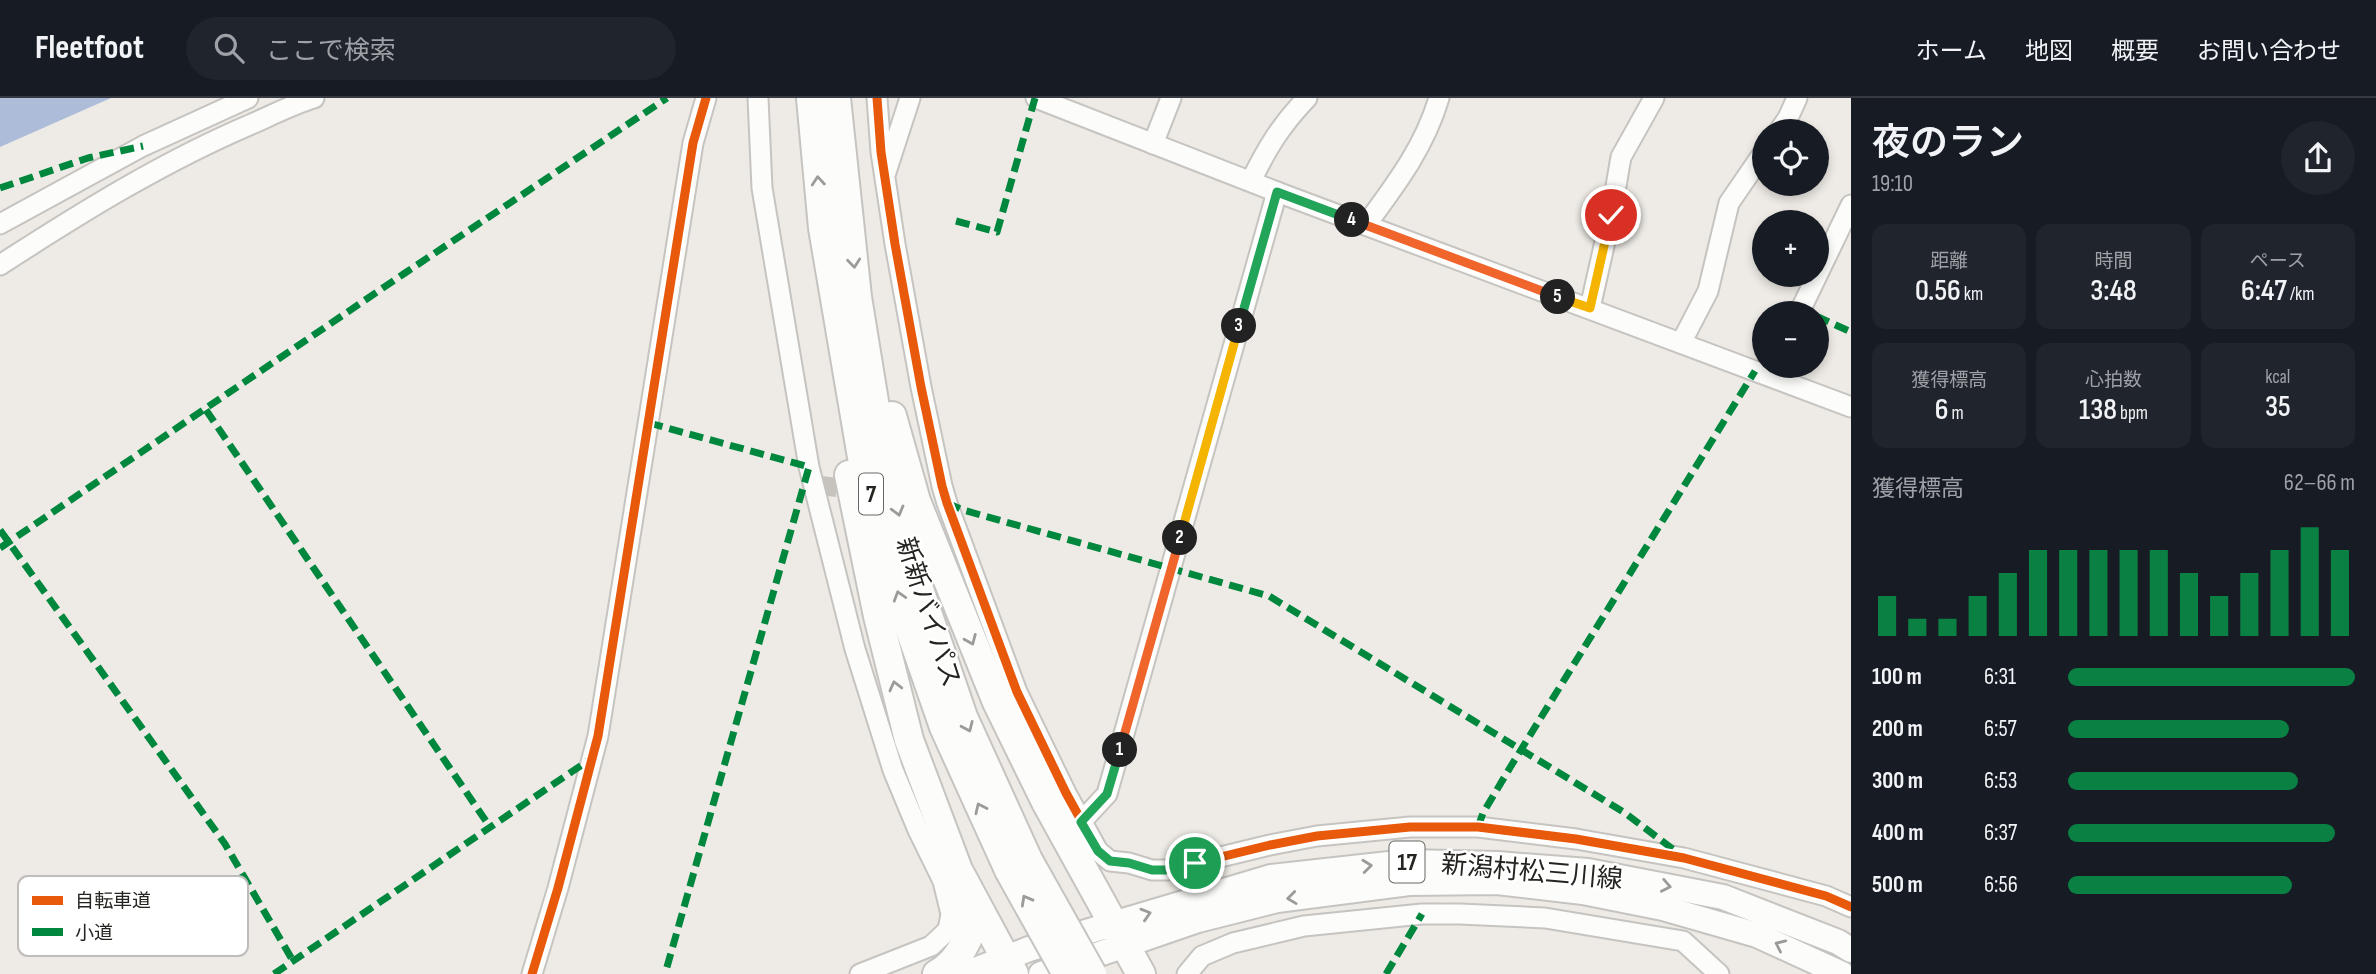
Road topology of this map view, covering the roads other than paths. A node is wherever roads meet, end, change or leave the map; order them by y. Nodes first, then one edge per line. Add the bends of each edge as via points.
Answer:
1 (248, 98) edge
2 (314, 98) edge
3 (706, 98) edge
4 (758, 98) edge
5 (811, 98) edge
6 (836, 98) edge
7 (877, 98) edge
8 (910, 98) edge
9 (1036, 98) edge
10 (1171, 98) edge
11 (1307, 98) edge
12 (1439, 98) edge
13 (1654, 98) edge
14 (1797, 98) edge
15 (1787, 119) edge
16 (1153, 144) junction
17 (1752, 169) edge
18 (885, 177) junction
19 (1251, 181) junction
20 (1277, 192) junction
21 (1851, 205) edge
22 (0, 224) edge
23 (1366, 225) junction
24 (822, 228) junction
25 (0, 265) edge
26 (857, 297) junction
27 (1805, 301) edge
28 (1590, 308) junction
29 (1681, 343) junction
30 (1752, 365) edge
31 (1790, 378) edge
32 (1851, 407) edge
33 (1081, 822) junction
34 (943, 833) junction
35 (1072, 850) junction
36 (1018, 865) junction
37 (948, 876) junction
38 (1851, 907) edge
39 (1119, 935) junction
40 (1851, 950) edge
41 (1010, 966) edge
42 (532, 974) edge
43 (860, 974) edge
44 (937, 974) edge
45 (965, 974) edge
46 (1041, 974) edge
47 (1066, 974) edge
48 (1092, 974) edge
49 (1141, 974) edge
50 (1187, 974) edge
51 (1719, 974) edge
52 (1842, 974) edge

1 - 22 street via 143,146
2 - 25 street via 168,164
3 - 42 street via 693,143 598,736
4 - 37 street via 762,188 813,476 855,649 892,770 918,830
24 -> 5 highway, 新新バイパス / 7
6 -> 26 highway, 新新バイパス / 7
7 - 18 street
8 - 18 street
9 - 16 street
10 - 16 street
11 - 19 street via 1270,143
12 - 23 street via 1430,127 1403,175
13 - 28 street via 1621,157
14 - 15 street
16 - 19 street
17 - 29 street via 1729,203 1708,291
18 - 33 street via 938,502 1017,692
19 - 20 street
20 - 23 street
20 - 33 street via 1107,794
21 - 27 street
23 - 28 street
34 -> 24 highway via 909,740 855,508 837,407
36 -> 24 highway, 新新バイパス / 7 via 944,727 898,595 863,463
26 -> 35 highway via 916,501 952,595 997,702
26 -> 36 highway, 新新バイパス / 7 via 883,457 918,586
28 - 29 street
29 - 30 street
31 - 32 street
33 - 35 street
33 - 38 street via 1098,851 1110,861 1152,870 1317,836 1410,827 1478,827 1684,858
34 - 37 highway
34 - 41 highway
35 - 39 highway
47 -> 36 highway, 新新バイパス / 7, bridge
36 - 48 highway, 新新バイパス / 7, bridge
37 - 43 street via 951,914 948,930 940,939
37 - 44 highway via 972,915 964,945
39 -> 40 main road, 新潟村松三川線 / 17 via 1271,877 1407,862 1588,871 1723,897
39 - 41 main road, 新潟村松三川線 / 17
39 - 46 main road, 新潟村松三川線 / 17
39 - 49 highway
52 -> 39 main road, 新潟村松三川線 / 17 via 1758,935 1663,908 1497,882 1409,883 1277,900
41 - 45 main road, 新潟村松三川線 / 17
50 - 51 street via 1202,956 1233,943 1304,926 1460,914 1545,918 1684,942

